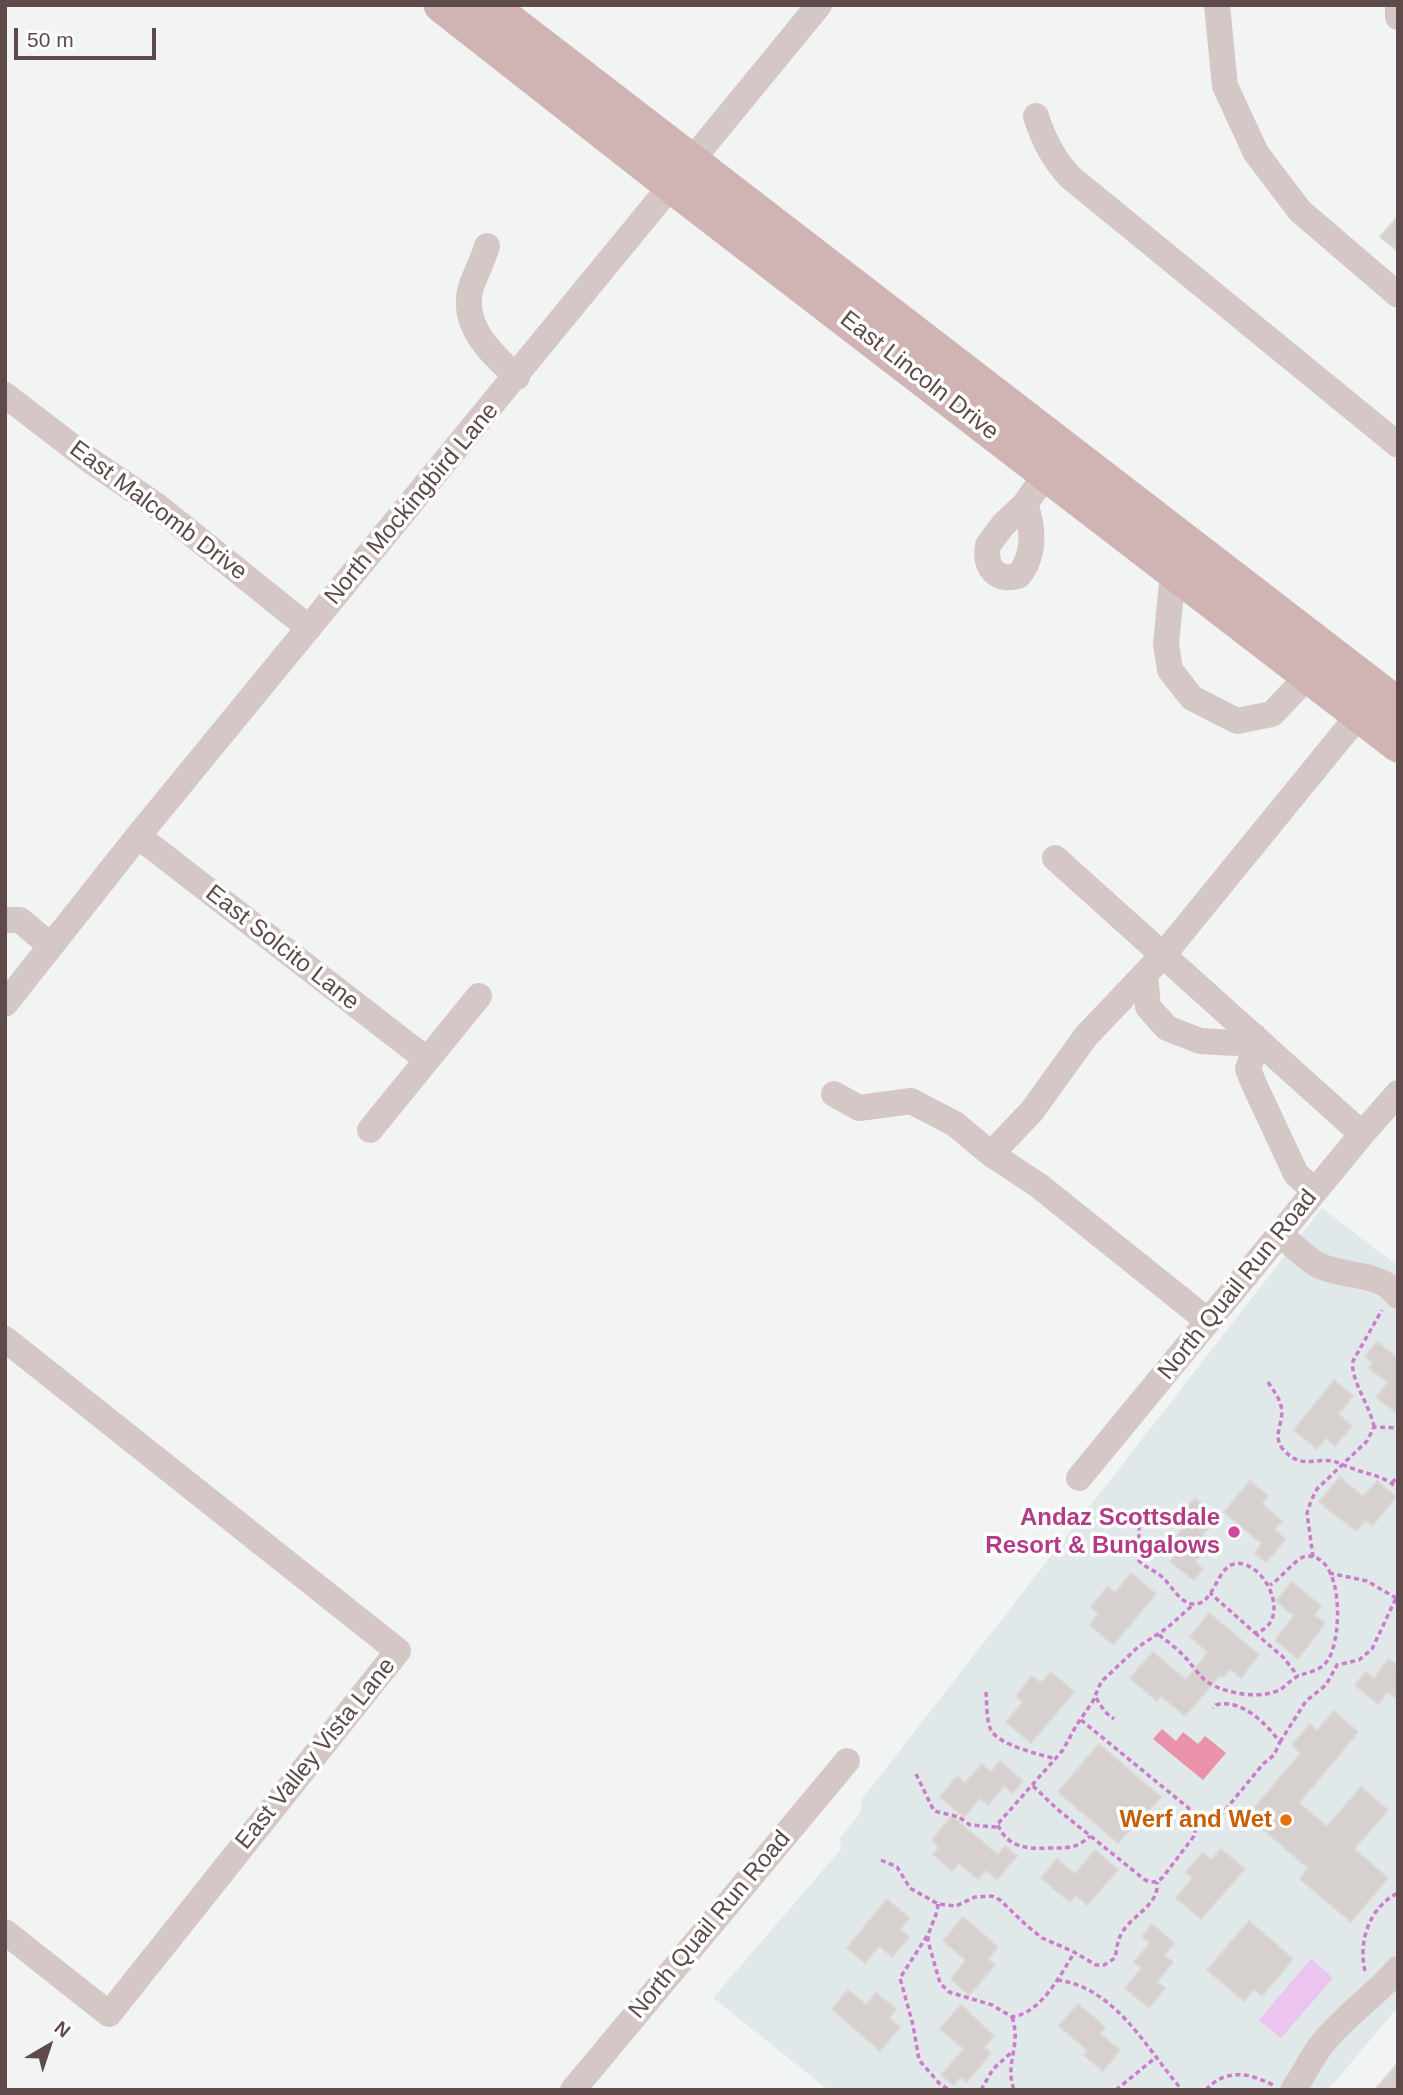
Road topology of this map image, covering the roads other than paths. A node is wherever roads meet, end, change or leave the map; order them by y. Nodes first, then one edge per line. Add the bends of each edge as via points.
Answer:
1 (441, 5) edge
2 (489, 5) edge
3 (819, 5) edge
4 (1217, 5) edge
5 (1398, 5) edge
6 (1398, 18) edge
7 (1036, 116) dead end
8 (683, 174) junction
9 (487, 246) dead end
10 (1398, 295) edge
11 (517, 377) junction
12 (5, 395) edge
13 (1394, 434) edge
14 (1056, 469) junction
15 (1025, 504) dead end
16 (1174, 573) junction
17 (309, 628) junction
18 (1308, 676) junction
19 (1379, 704) edge
20 (1398, 745) edge
21 (138, 836) junction
22 (1055, 858) dead end
23 (5, 919) edge
24 (51, 946) junction
25 (1164, 954) junction
26 (1145, 974) junction
27 (479, 996) dead end
28 (5, 1004) edge
29 (1256, 1038) junction
30 (426, 1059) junction
31 (1398, 1093) edge
32 (834, 1094) dead end
33 (370, 1130) dead end
34 (1362, 1134) junction
35 (991, 1154) junction
36 (1315, 1191) junction
37 (1280, 1234) junction
38 (1390, 1303) edge
39 (1208, 1321) junction
40 (5, 1339) edge
41 (1079, 1478) dead end
42 (847, 1761) dead end
43 (5, 1932) edge
44 (1398, 1969) edge
45 (1286, 2087) edge
46 (573, 2090) edge

1 - 8 main road, East Lincoln Drive
2 - 8 main road, East Lincoln Drive
3 - 8 street, North Mockingbird Lane
4 - 10 street via 1225,86 1256,153 1300,211
5 - 6 street
7 - 13 street via 1050,150 1070,177
8 - 11 street, North Mockingbird Lane
8 - 14 main road, East Lincoln Drive
9 - 11 street via 472,285 470,311 486,348
11 - 17 street, North Mockingbird Lane
12 - 17 street, East Malcomb Drive via 157,506
14 - 15 street
14 - 16 main road, East Lincoln Drive
14 - 19 main road, East Lincoln Drive
16 - 18 main road, East Lincoln Drive
16 - 18 street via 1166,644 1170,670 1192,698 1237,721 1272,714
17 - 21 street, North Mockingbird Lane
18 - 19 main road, East Lincoln Drive
19 - 20 main road, East Lincoln Drive
19 - 25 street
21 - 24 street, North Mockingbird Lane
21 - 30 street, East Solcito Lane
22 - 25 street
23 - 24 street via 20,920
24 - 28 street, North Mockingbird Lane
25 - 26 street
25 - 29 street
26 - 29 street via 1148,1007 1167,1028 1200,1041 1235,1043
26 - 35 street via 1086,1036 1032,1111
27 - 30 street
29 - 34 street
29 - 36 street via 1248,1069 1296,1174
30 - 33 street
31 - 34 street, North Quail Run Road
32 - 35 street via 859,1108 911,1101 955,1124
34 - 36 street, North Quail Run Road
35 - 39 street via 1038,1185
36 - 37 street, North Quail Run Road
37 - 38 street via 1318,1265 1375,1279 1393,1290
37 - 39 street, North Quail Run Road
39 - 41 street, North Quail Run Road
40 - 43 street, East Valley Vista Lane via 398,1651 109,2014
42 - 46 street, North Quail Run Road
44 - 45 street via 1346,2018

